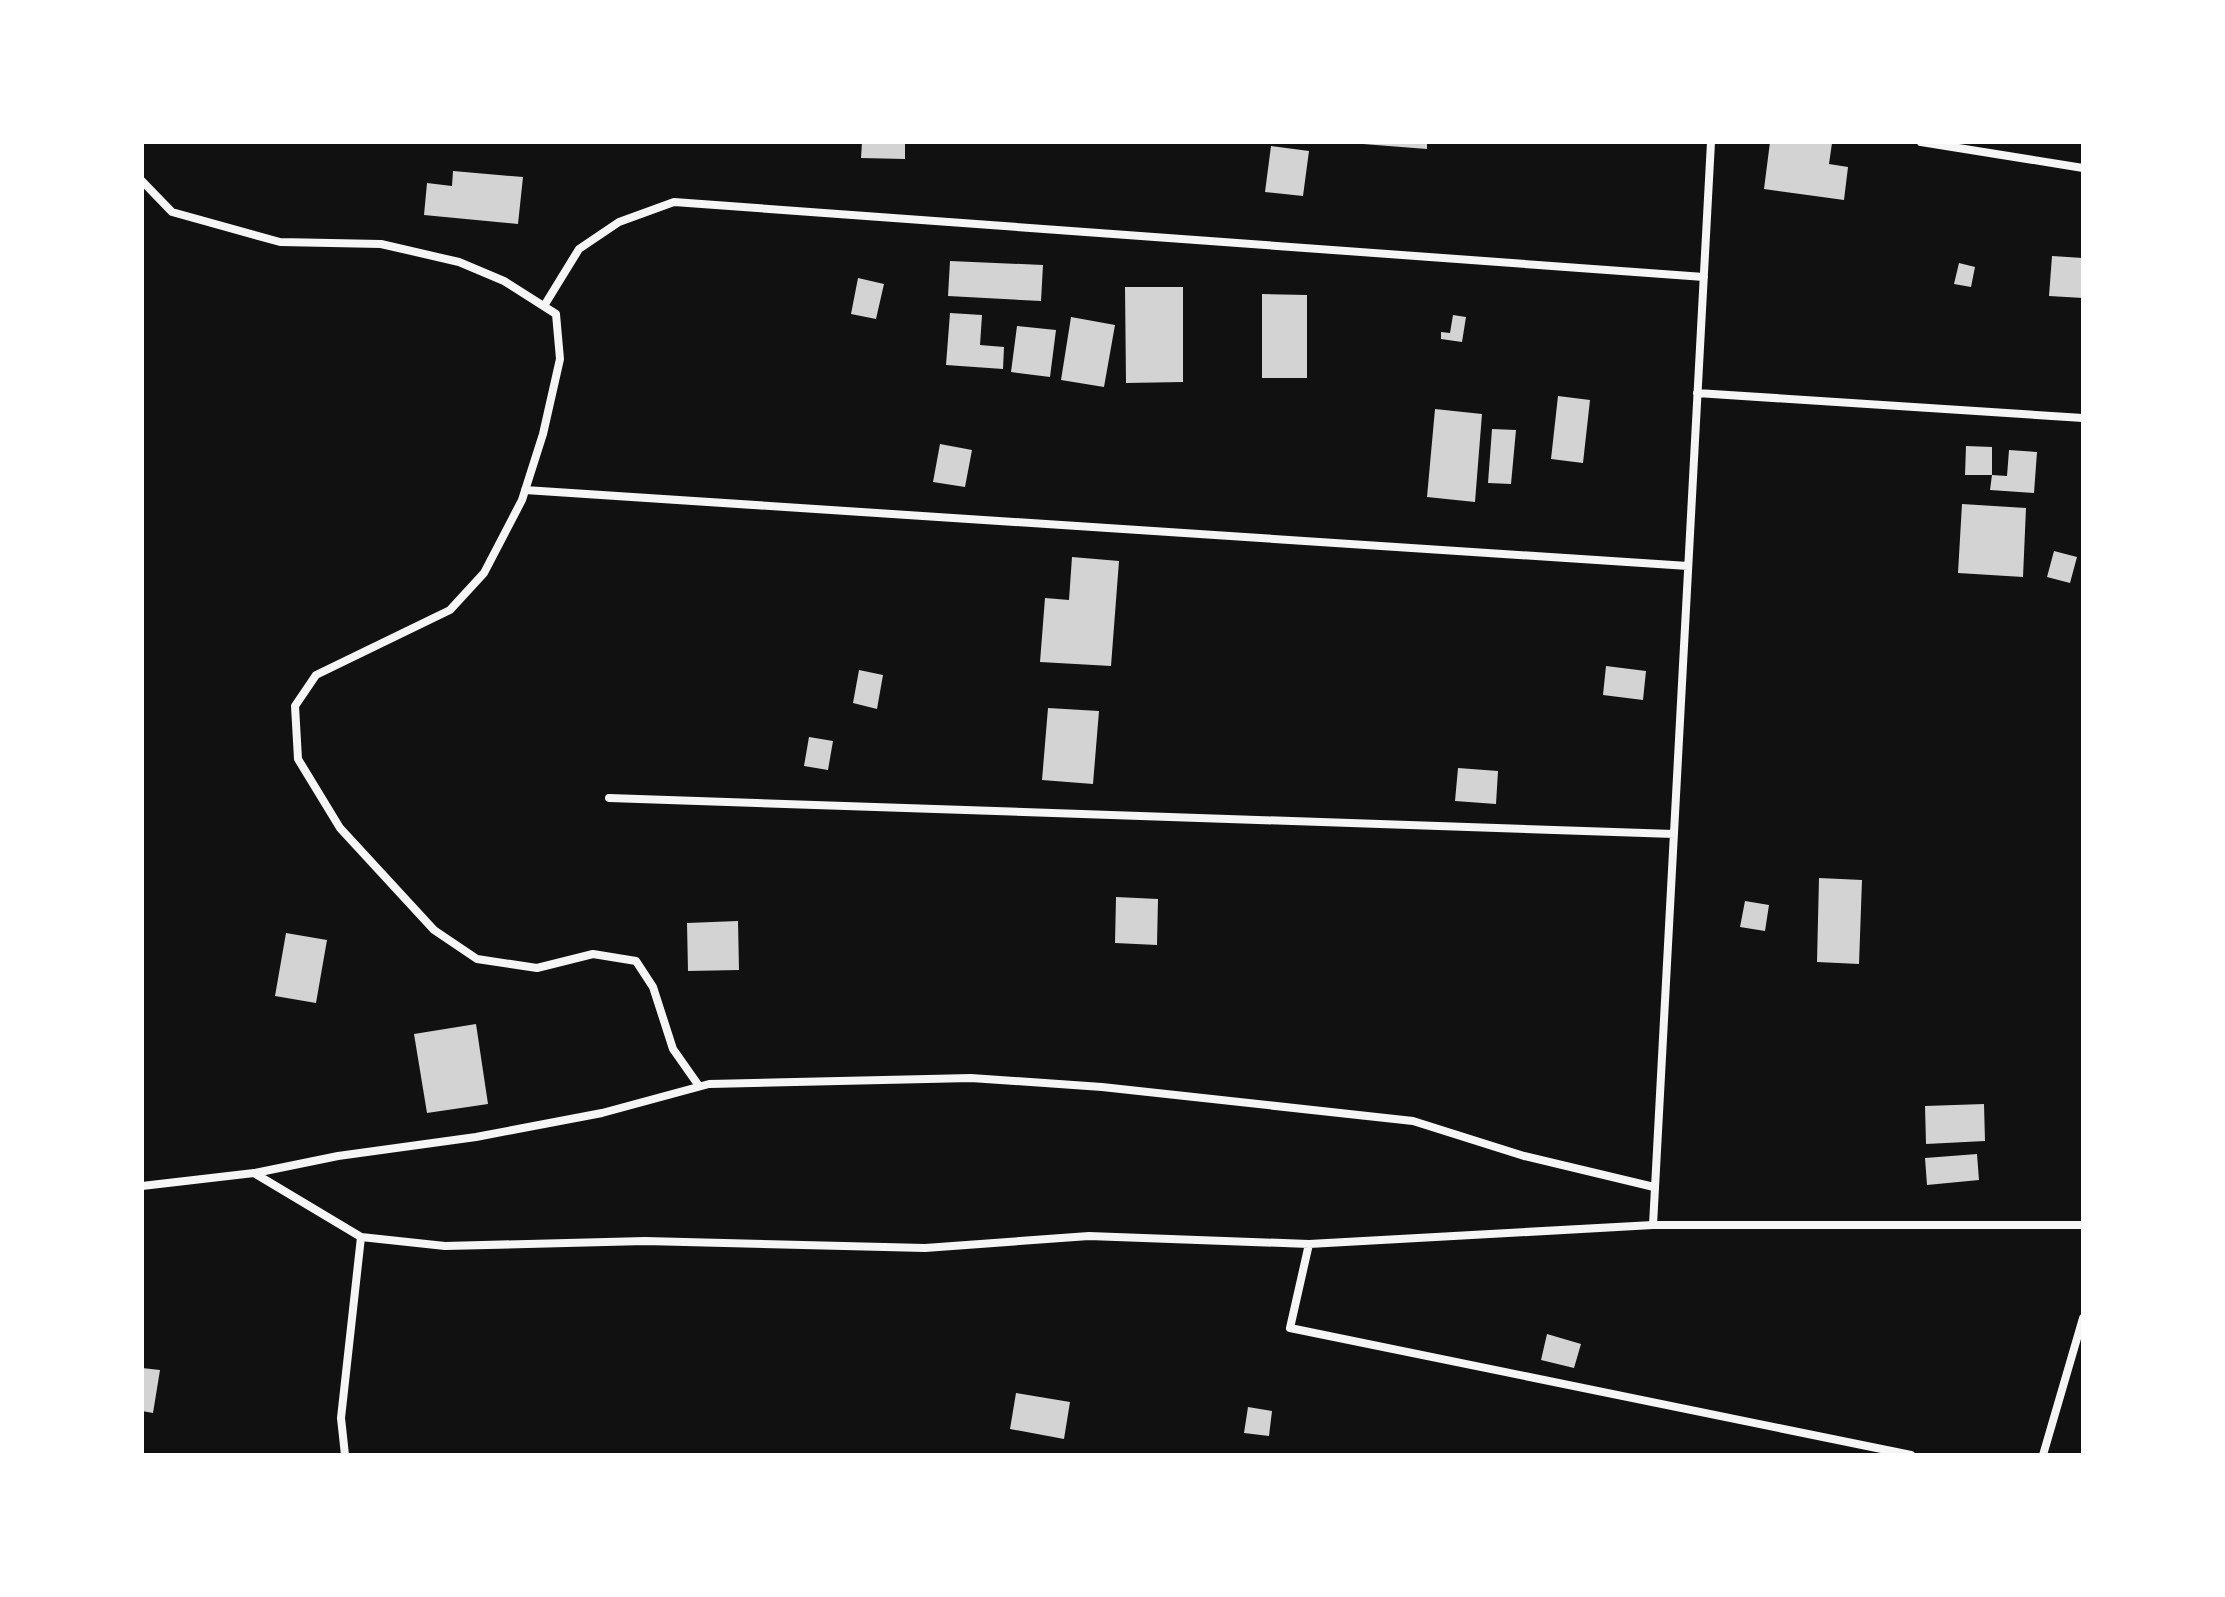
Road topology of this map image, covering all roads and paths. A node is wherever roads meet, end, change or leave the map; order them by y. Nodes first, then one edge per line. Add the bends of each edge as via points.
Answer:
1 (1711, 142) edge
2 (1921, 142) edge
3 (2083, 168) edge
4 (142, 181) edge
5 (1704, 277) junction
6 (544, 306) junction
7 (1697, 393) junction
8 (2083, 418) edge
9 (525, 490) junction
10 (1688, 566) junction
11 (609, 798) dead end
12 (1674, 834) junction
13 (699, 1086) junction
14 (254, 1173) junction
15 (142, 1186) edge
16 (1654, 1187) junction
17 (1653, 1225) junction
18 (2083, 1225) edge
19 (361, 1237) junction
20 (1309, 1244) junction
21 (2083, 1318) edge
22 (345, 1455) edge
23 (1911, 1455) edge
24 (2043, 1455) edge

1 - 5 street
2 - 3 street
4 - 6 street via 172,212 280,242 381,244 459,262
5 - 6 street via 674,202 619,222 579,249
5 - 7 street
6 - 9 street via 556,314 560,359
7 - 8 street
7 - 10 street
9 - 10 street
9 - 13 street via 484,573 450,610 316,675 295,706 298,759 340,828 434,930 477,959 537,968 593,954 636,961 653,987 673,1049
10 - 12 street
11 - 12 street
12 - 16 street
13 - 14 street via 602,1113
13 - 16 street via 971,1078 1133,1090 1413,1121 1524,1156
14 - 15 street
14 - 19 street
16 - 17 street
17 - 18 street
17 - 20 street
19 - 20 street via 445,1246 645,1241 925,1248 1089,1236
19 - 22 street via 341,1418
20 - 23 street via 1290,1328
21 - 24 street

